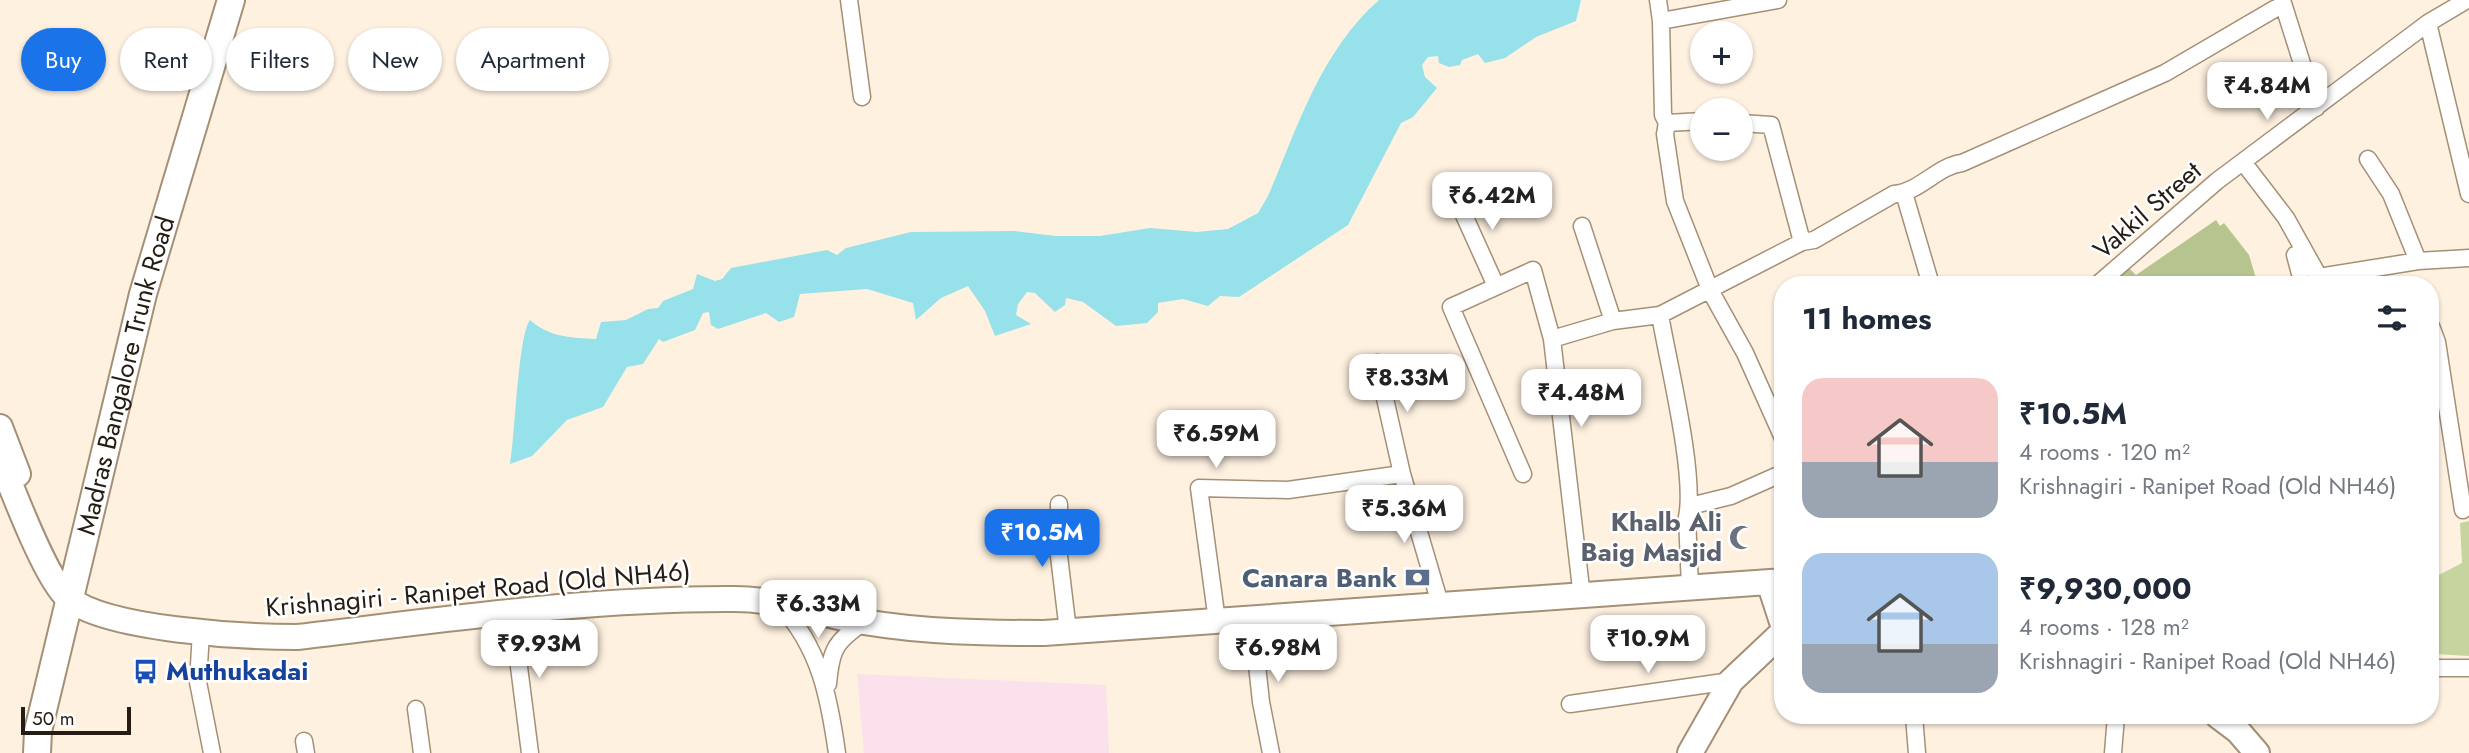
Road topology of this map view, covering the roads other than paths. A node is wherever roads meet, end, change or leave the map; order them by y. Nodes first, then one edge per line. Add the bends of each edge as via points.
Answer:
1 (217, 0) edge
2 (231, 0) edge
3 (849, 0) edge
4 (1658, 0) edge
5 (1778, 0) edge
6 (2467, 0) edge
7 (2283, 2) edge
8 (1661, 21) junction
9 (2428, 23) junction
10 (862, 97) dead end
11 (2316, 108) junction
12 (1690, 122) edge
13 (1667, 123) junction
14 (1753, 124) edge
15 (2368, 159) dead end
16 (2243, 162) junction
17 (1454, 193) dead end
18 (1904, 193) junction
19 (2469, 194) edge
20 (1582, 226) dead end
21 (1801, 242) junction
22 (2295, 255) dead end
23 (2469, 258) edge
24 (2418, 261) junction
25 (1928, 276) edge
26 (2108, 276) edge
27 (2301, 276) edge
28 (2318, 276) edge
29 (2325, 276) edge
30 (1496, 286) junction
31 (1710, 292) junction
32 (1660, 315) junction
33 (1613, 321) junction
34 (1552, 339) junction
35 (2439, 355) edge
36 (1377, 363) dead end
37 (1774, 418) edge
38 (0, 427) edge
39 (0, 459) edge
40 (1402, 474) junction
41 (1523, 474) dead end
42 (1774, 477) edge
43 (1059, 504) dead end
44 (1690, 506) junction
45 (2463, 510) dead end
46 (65, 578) junction
47 (1774, 581) edge
48 (1690, 587) junction
49 (1582, 597) junction
50 (778, 603) junction
51 (1441, 607) junction
52 (512, 612) junction
53 (1252, 619) junction
54 (1217, 621) junction
55 (864, 622) junction
56 (1068, 631) junction
57 (201, 632) junction
58 (1774, 640) edge
59 (2439, 668) edge
60 (2469, 668) edge
61 (1731, 681) junction
62 (827, 690) junction
63 (1570, 704) dead end
64 (416, 709) dead end
65 (1915, 724) edge
66 (2115, 724) edge
67 (2229, 724) edge
68 (2246, 724) edge
69 (23, 753) edge
70 (37, 753) edge
71 (212, 753) edge
72 (422, 753) edge
73 (530, 753) edge
74 (837, 753) edge
75 (1271, 753) edge
76 (1690, 753) edge
77 (1917, 753) edge
78 (2113, 753) edge
79 (2258, 753) edge
80 (2272, 753) edge

1 - 46 highway via 136,281
2 - 46 highway, Madras Bangalore Trunk Road
3 - 10 street
4 - 8 street
5 - 8 street
6 - 9 street, Vakkil Street
7 - 11 street
7 - 18 street via 2165,73 1952,164
8 - 13 street via 1662,115
9 - 11 street, Vakkil Street
9 - 19 street
11 - 16 street, Vakkil Street
12 - 13 street
13 - 31 street via 1675,201
14 - 21 street via 1771,125
15 - 24 street via 2391,194
16 - 26 street, Vakkil Street
16 - 28 street via 2286,218
17 - 30 street
18 - 21 street via 1894,194 1814,240
18 - 25 street
20 - 33 street
21 - 31 street
22 - 27 street
23 - 24 street
24 - 29 street
30 - 34 street via 1533,270
30 - 41 street via 1451,307
31 - 32 street
31 - 37 street via 1745,353
32 - 33 street
32 - 44 street
33 - 34 street
34 - 49 street
35 - 45 street
36 - 40 street
38 - 46 main road
39 - 46 main road
40 - 51 street
40 - 54 street via 1288,490 1199,488
42 - 44 street via 1731,496
43 - 56 street via 1059,556
44 - 48 street
46 - 57 main road, Krishnagiri - Ranipet Road (Old NH46) via 113,618
46 - 69 highway
46 - 70 highway, Madras Bangalore Trunk Road
47 - 48 main road, Krishnagiri - Ranipet Road (Old NH46)
48 - 49 main road, Krishnagiri - Ranipet Road (Old NH46)
49 - 51 main road, Krishnagiri - Ranipet Road (Old NH46)
50 - 52 main road, Krishnagiri - Ranipet Road (Old NH46) via 736,599
50 - 55 main road, Krishnagiri - Ranipet Road (Old NH46)
50 - 62 street via 804,635
51 - 53 main road, Krishnagiri - Ranipet Road (Old NH46)
52 - 57 main road, Krishnagiri - Ranipet Road (Old NH46) via 298,637
52 - 73 street
53 - 54 main road, Krishnagiri - Ranipet Road (Old NH46)
53 - 75 street
54 - 56 main road, Krishnagiri - Ranipet Road (Old NH46)
55 - 56 main road, Krishnagiri - Ranipet Road (Old NH46) via 973,633
55 - 62 street via 837,643 830,658
57 - 71 street via 198,682
58 - 61 main road
59 - 60 street
61 - 63 street
61 - 76 main road
62 - 74 street
64 - 72 street
65 - 77 street
66 - 78 street
67 - 79 main road
68 - 80 main road

